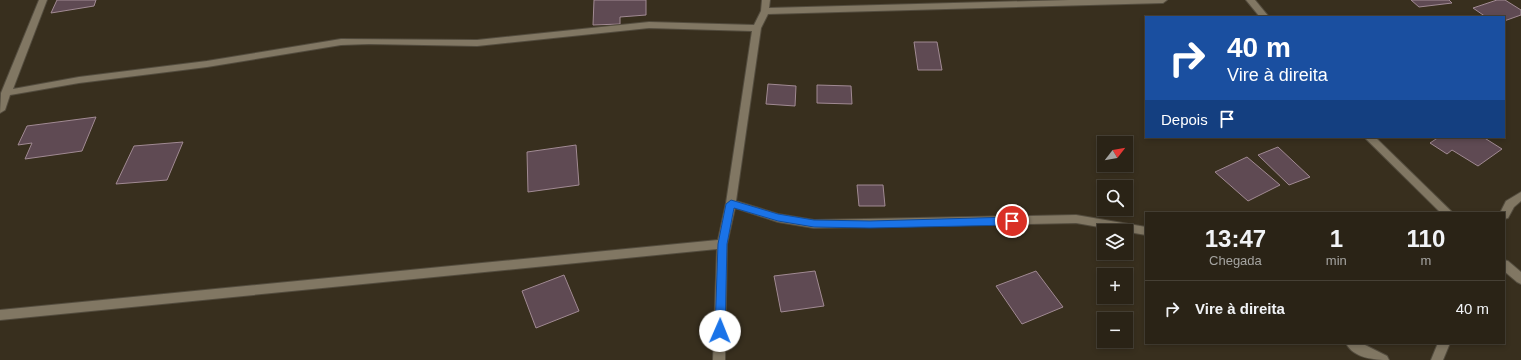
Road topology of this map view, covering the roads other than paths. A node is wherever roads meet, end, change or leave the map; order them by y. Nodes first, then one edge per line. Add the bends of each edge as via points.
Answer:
1 (44, 0) edge
2 (766, 0) edge
3 (1163, 0) edge
4 (1250, 0) edge
5 (764, 11) junction
6 (1263, 16) edge
7 (757, 28) junction
8 (6, 93) junction
9 (0, 110) edge
10 (1370, 138) edge
11 (1521, 196) edge
12 (731, 204) junction
13 (1447, 212) edge
14 (1505, 214) edge
15 (1145, 231) edge
16 (722, 244) junction
17 (1505, 265) edge
18 (1521, 279) edge
19 (0, 315) edge
20 (1353, 344) edge
21 (1444, 344) edge
22 (720, 360) edge
23 (1383, 360) edge
24 (1437, 360) edge

1 - 8 street
2 - 5 street
3 - 5 street
4 - 6 street
5 - 7 street
7 - 8 street via 649,25 477,43 368,40 341,42
7 - 12 street
8 - 9 street
10 - 13 street
11 - 14 street via 1510,204
12 - 15 street via 778,218 814,224 1076,219
12 - 16 street
16 - 19 street
16 - 22 street
17 - 18 street
20 - 23 street
21 - 24 street

